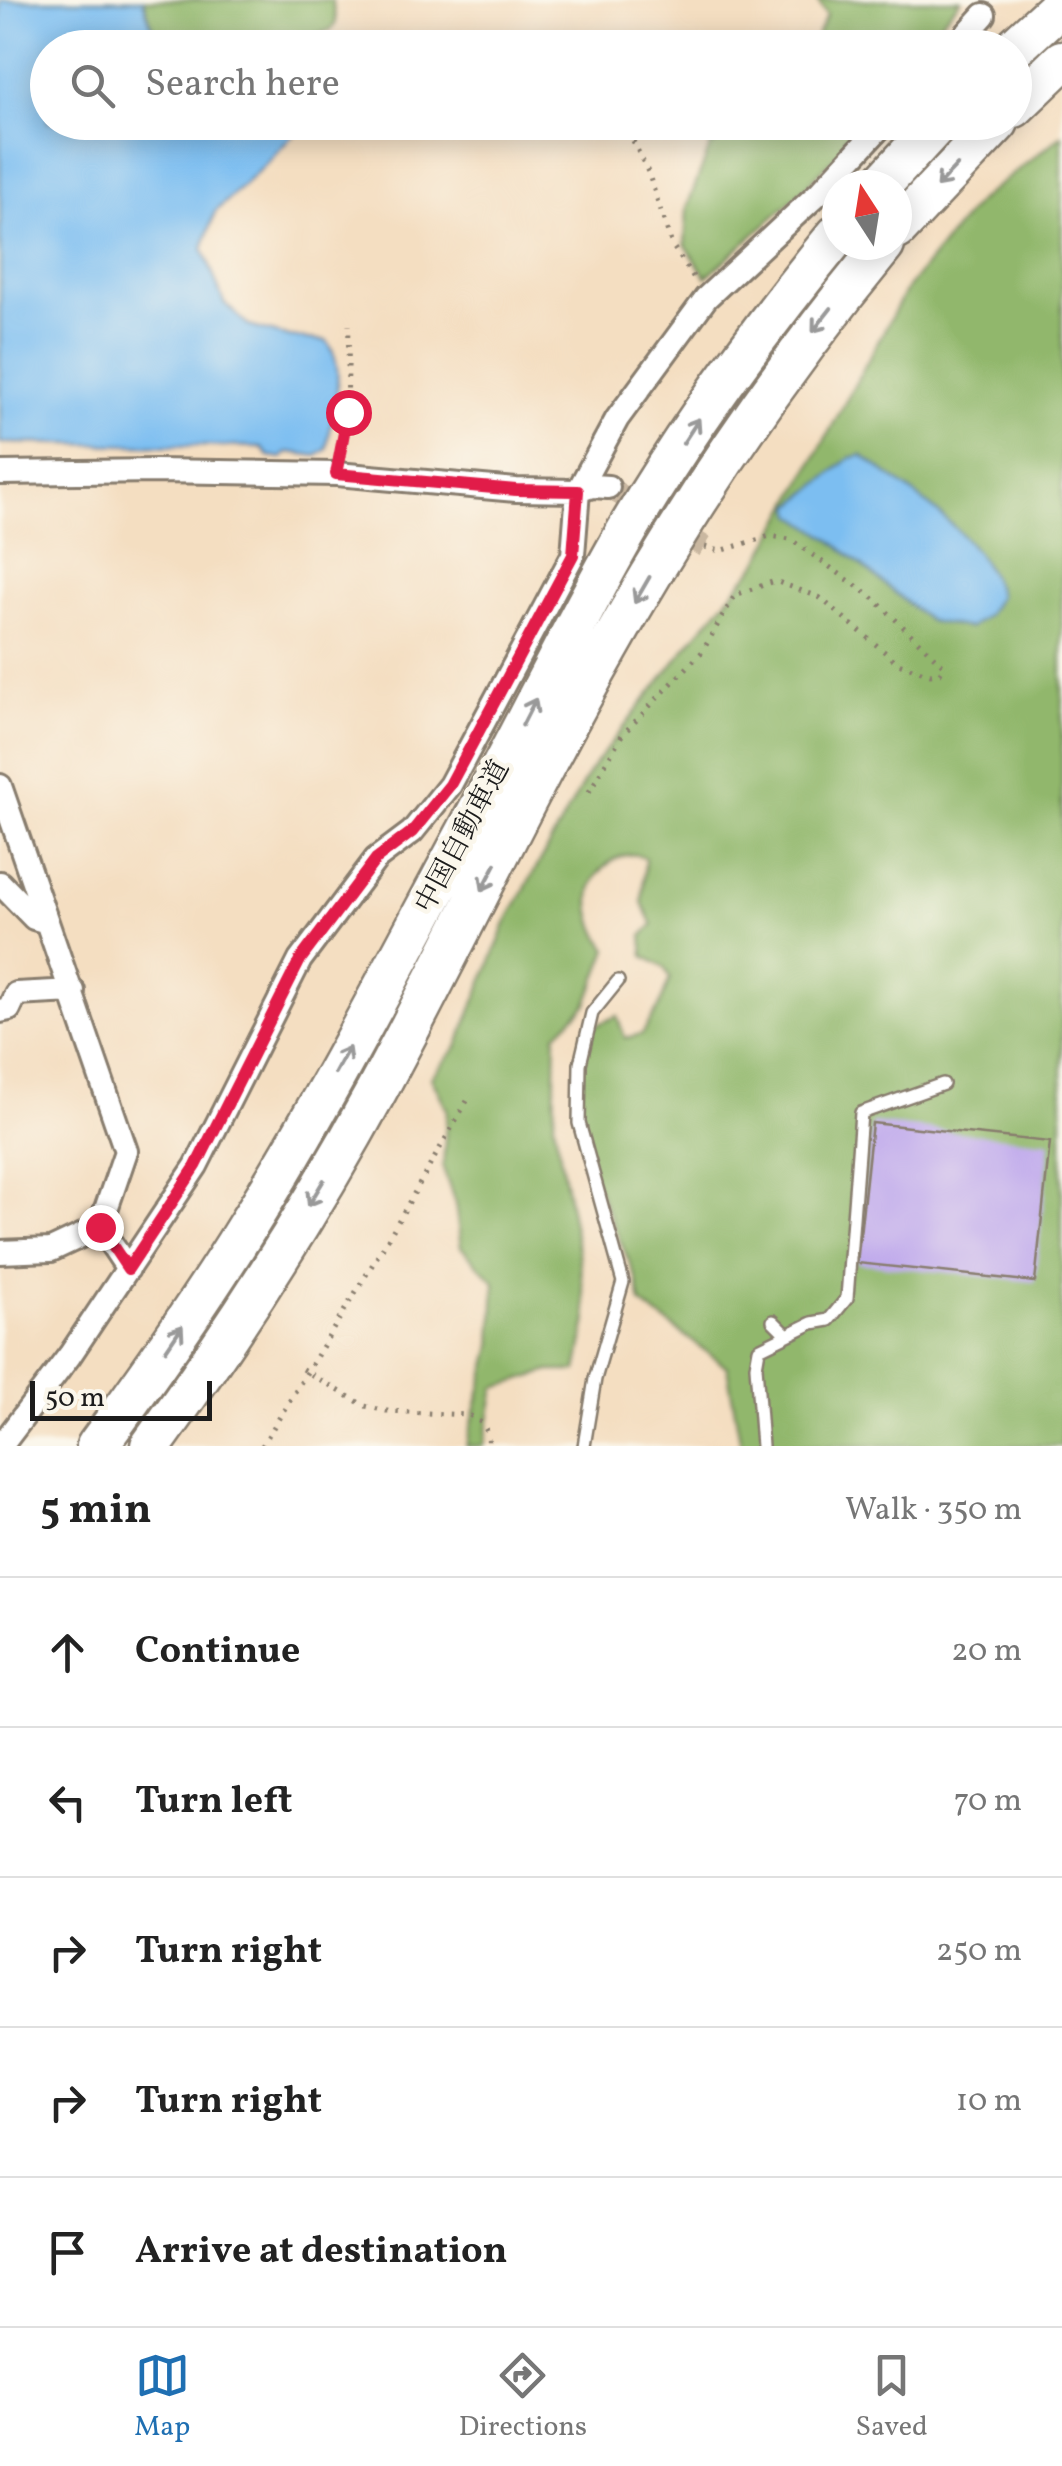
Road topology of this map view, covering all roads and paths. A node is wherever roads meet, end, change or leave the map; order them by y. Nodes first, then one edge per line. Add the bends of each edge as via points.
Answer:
1 (1062, 4) edge
2 (984, 15) dead end
3 (970, 30) edge
4 (1032, 32) edge
5 (1062, 61) edge
6 (1032, 90) edge
7 (633, 140) edge
8 (868, 140) edge
9 (923, 140) edge
10 (981, 140) edge
11 (895, 170) edge
12 (912, 214) edge
13 (822, 253) edge
14 (872, 260) edge
15 (706, 298) junction
16 (349, 324) dead end
17 (0, 473) edge
18 (336, 474) junction
19 (608, 487) tunnel mouth
20 (578, 491) junction
21 (705, 547) tunnel mouth
22 (0, 786) edge
23 (589, 792) dead end
24 (0, 883) edge
25 (47, 922) junction
26 (618, 981) dead end
27 (73, 991) junction
28 (0, 1011) edge
29 (943, 1084) dead end
30 (467, 1101) dead end
31 (100, 1227) junction
32 (0, 1252) edge
33 (128, 1269) junction
34 (774, 1321) dead end
35 (787, 1335) junction
36 (305, 1371) junction
37 (0, 1446) edge
38 (97, 1446) edge
39 (150, 1446) edge
40 (262, 1446) edge
41 (488, 1446) edge
42 (584, 1446) edge
43 (762, 1446) edge

1 - 4 highway
2 - 3 street
5 - 6 highway
7 - 15 path via 672,245
8 - 15 street
9 - 11 highway
10 -> 12 highway
38 -> 13 highway, 中国自動車道 via 248,1225 632,522 700,416
14 -> 39 highway, 中国自動車道 via 819,324 671,540 375,1093 224,1341
15 - 20 street via 617,419
16 - 18 path via 348,412
17 - 18 street
18 - 20 street
19 - 20 street
20 - 33 street via 573,555 450,785 412,832 376,859 300,960 196,1166
21 - 23 path via 720,552 770,536 790,539 871,596 944,666 930,674 898,663 818,597 774,581 735,596 702,652 622,735
22 - 25 street
24 - 25 street via 34,918
25 - 27 street
26 - 42 lane via 592,1013 580,1064 579,1123 623,1282
27 - 28 street via 16,994
27 - 31 street via 126,1151
29 - 35 lane via 861,1113 847,1298 829,1320
30 - 36 path
31 - 32 street via 51,1250
31 - 33 street
33 - 37 street
34 - 35 lane
35 - 43 lane via 759,1349
36 - 40 path
36 - 41 path via 386,1412 469,1415 482,1421

